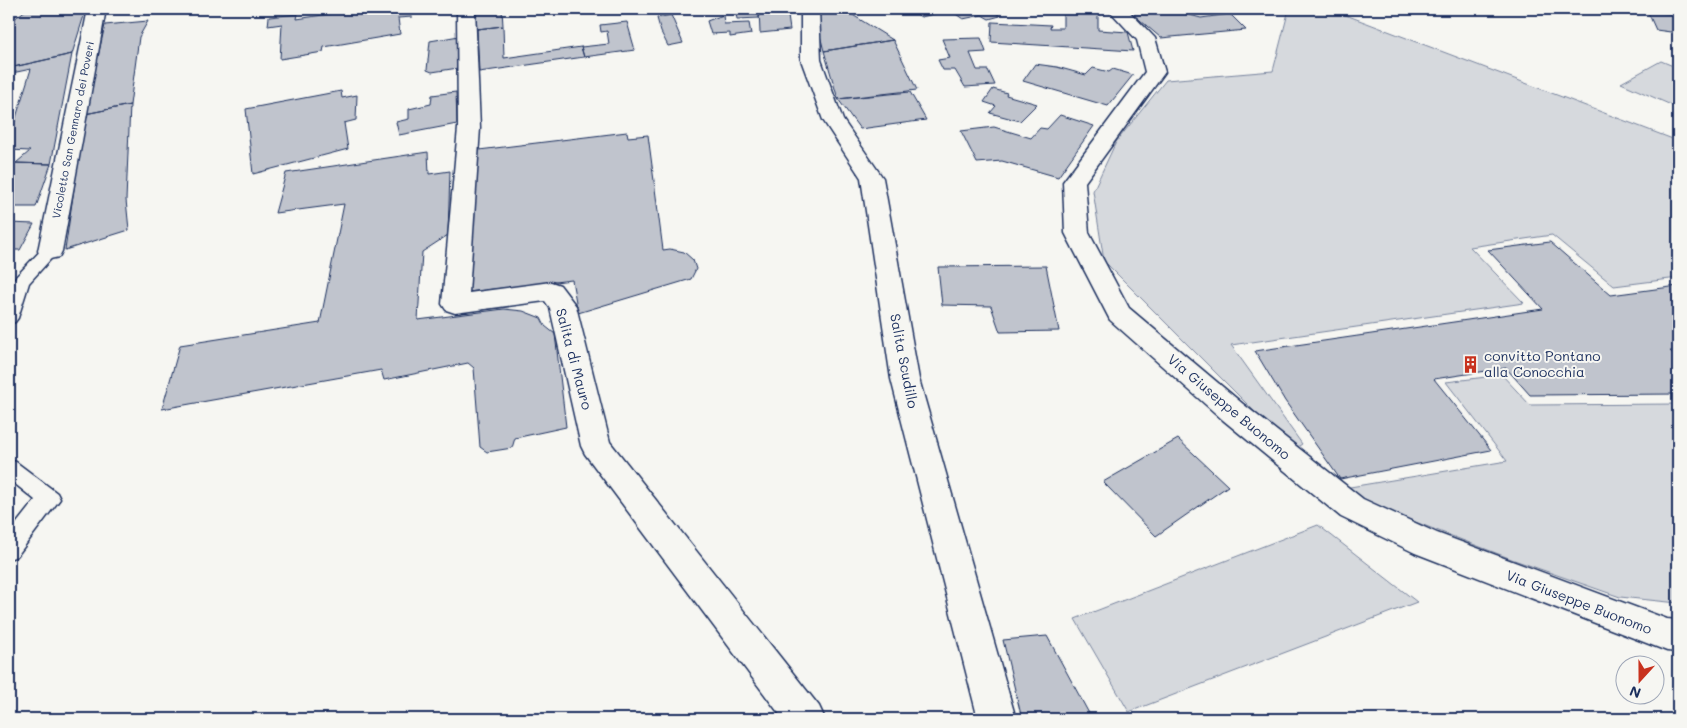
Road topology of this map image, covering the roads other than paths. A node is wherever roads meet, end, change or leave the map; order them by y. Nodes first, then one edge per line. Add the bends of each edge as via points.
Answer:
1 (97, 9) edge
2 (466, 9) edge
3 (810, 9) edge
4 (1117, 9) edge
5 (50, 251) joint
6 (9, 318) edge
7 (9, 468) edge
8 (9, 549) edge
9 (1673, 636) edge
10 (806, 719) edge
11 (997, 719) edge

1 - 5 street, Vicoletto San Gennaro dei Poveri
2 - 10 street, Salita di Mauro via 469,128 455,304 551,291 563,306 596,446
3 - 11 street, Salita Scudillo via 811,60 833,120 872,178 905,379
4 - 9 street, Via Giuseppe Buonomo via 1146,38 1155,72 1074,182 1077,233 1119,314 1352,508 1426,543
5 - 6 lane via 21,282
7 - 8 lane via 49,499

